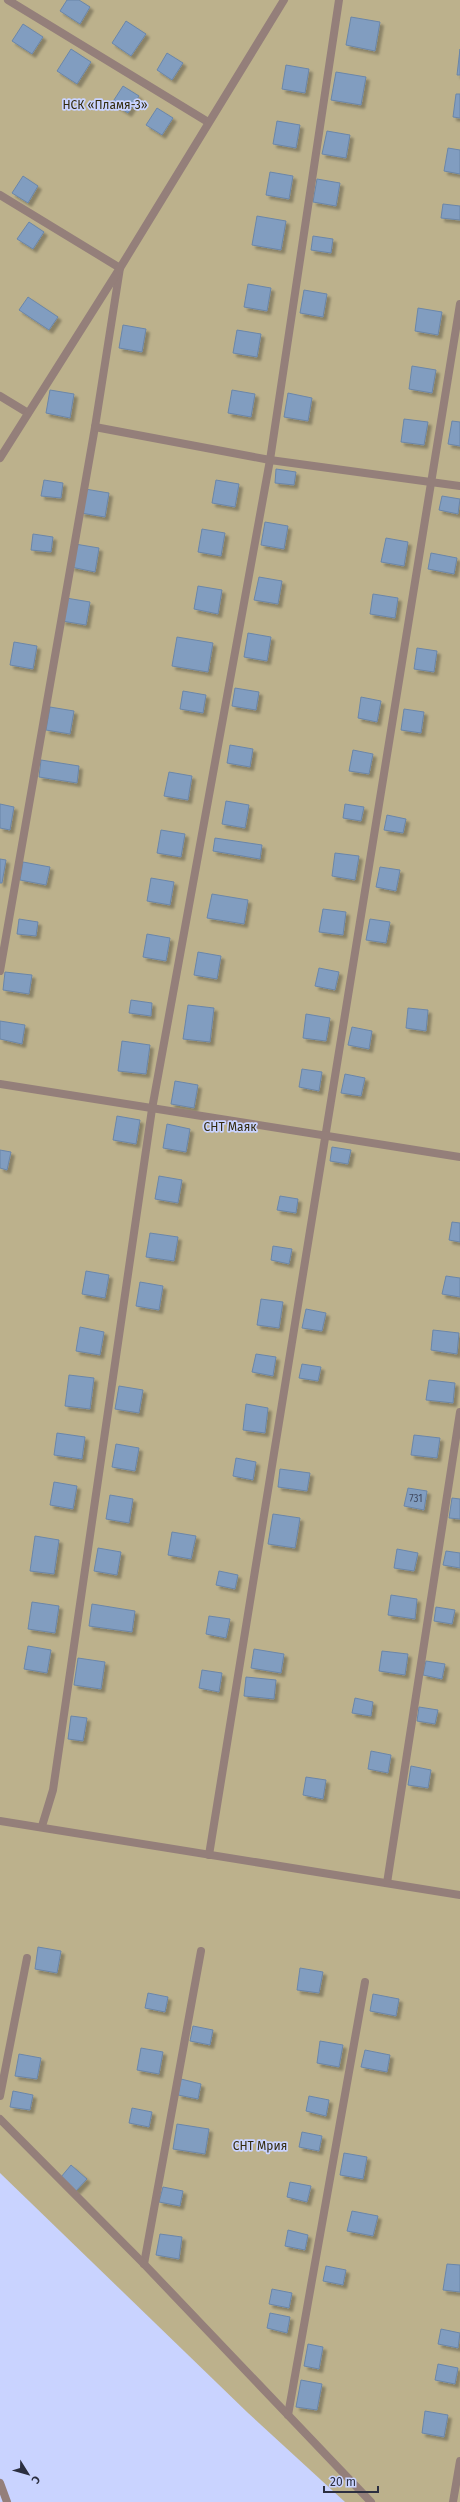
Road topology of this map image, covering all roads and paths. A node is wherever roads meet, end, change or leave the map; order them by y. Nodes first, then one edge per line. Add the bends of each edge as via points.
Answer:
1 (8, 0) edge
2 (284, 0) edge
3 (339, 0) edge
4 (208, 122) junction
5 (0, 195) edge
6 (120, 268) junction
7 (460, 304) edge
8 (0, 396) edge
9 (28, 413) junction
10 (95, 427) junction
11 (0, 458) edge
12 (270, 460) junction
13 (432, 481) junction
14 (460, 486) edge
15 (0, 971) edge
16 (0, 1084) edge
17 (152, 1109) junction
18 (324, 1136) junction
19 (460, 1157) edge
20 (460, 1412) edge
21 (0, 1821) edge
22 (42, 1826) junction
23 (209, 1856) junction
24 (387, 1883) junction
25 (460, 1894) edge
26 (201, 1951) dead end
27 (27, 1958) dead end
28 (365, 1982) dead end
29 (0, 2096) edge
30 (0, 2119) edge
31 (144, 2264) junction
32 (288, 2415) junction
33 (460, 2461) edge
34 (0, 2483) edge
35 (7, 2502) edge
36 (371, 2502) edge
37 (453, 2502) edge

1 - 4 street
2 - 4 street
3 - 12 street
4 - 6 street
5 - 6 street
6 - 9 street
6 - 10 street
7 - 13 street
8 - 9 street
9 - 11 street
10 - 12 street
10 - 15 street
12 - 13 street
12 - 17 street
13 - 14 street
13 - 18 street
16 - 17 street
17 - 18 street
17 - 22 street via 54,1790
18 - 19 street
18 - 23 street
20 - 24 street
21 - 22 street
22 - 23 street
23 - 24 street
24 - 25 street
26 - 31 street
27 - 29 street
28 - 32 street
30 - 31 street
31 - 32 street
32 - 36 street
33 - 37 street
34 - 35 street

